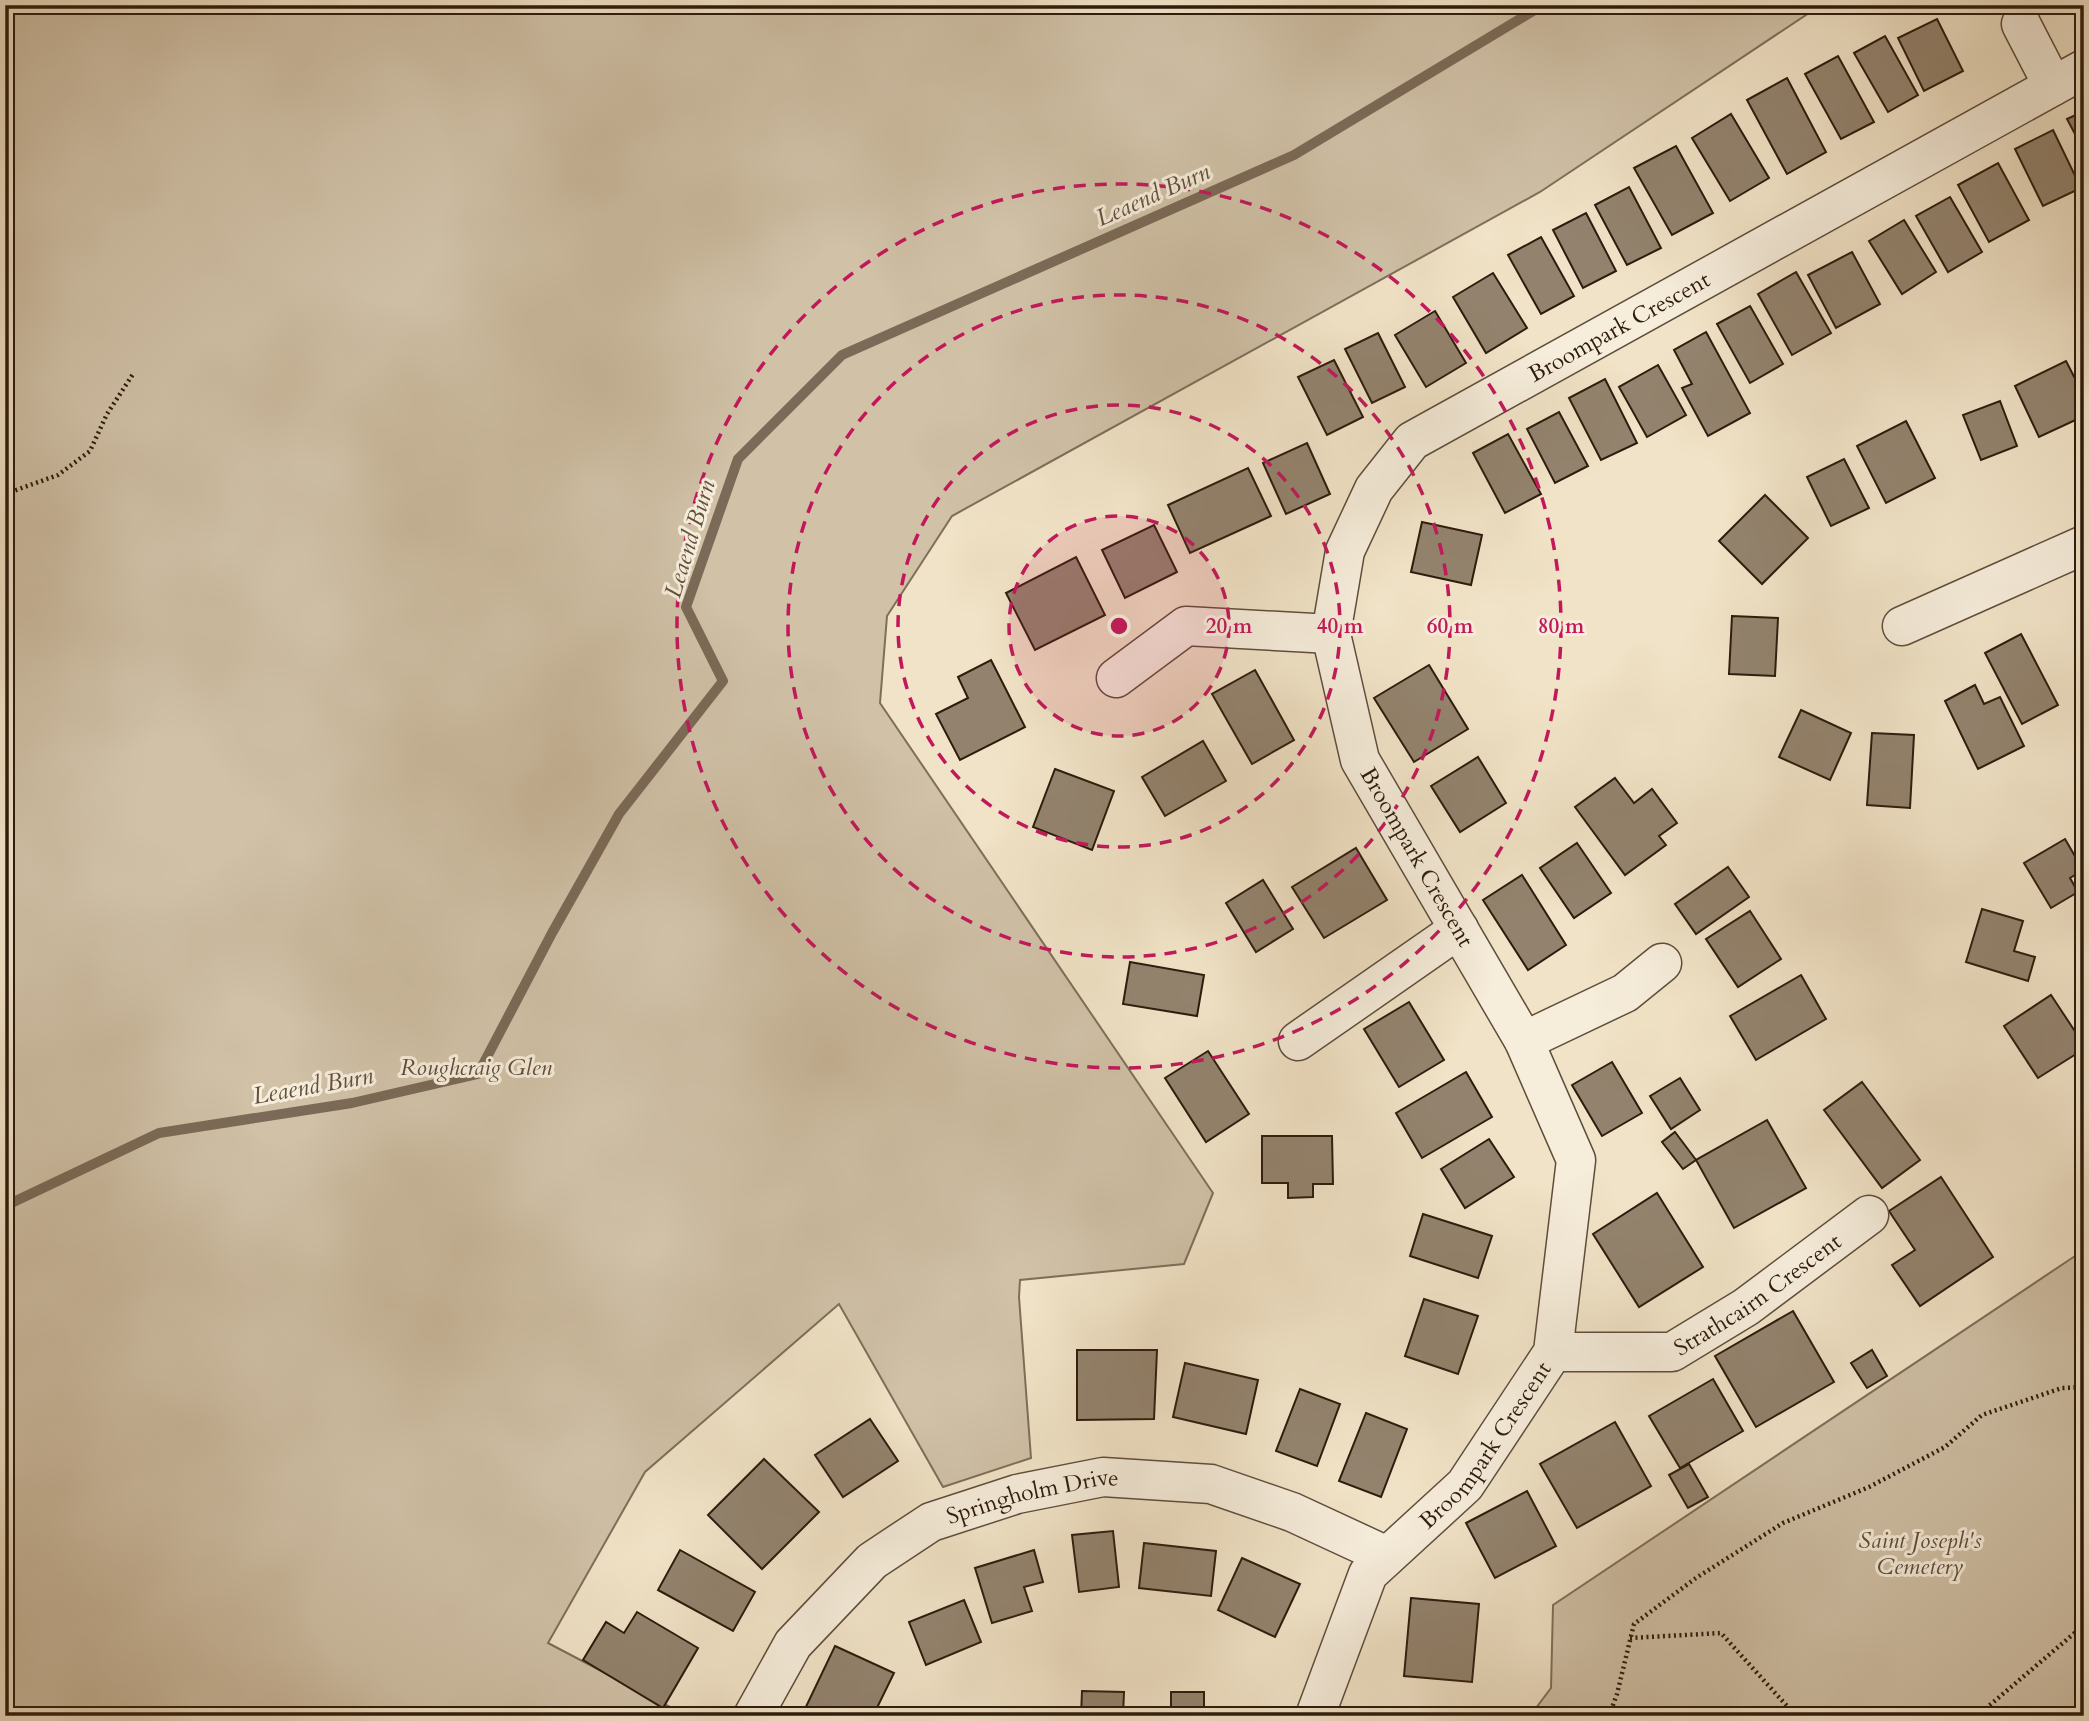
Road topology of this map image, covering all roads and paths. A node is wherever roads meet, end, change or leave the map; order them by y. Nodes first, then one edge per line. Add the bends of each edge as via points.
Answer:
1 (2021, 24) dead end
2 (2068, 77) edge
3 (133, 374) dead end
4 (5, 494) edge
5 (2084, 545) edge
6 (1902, 626) dead end
7 (1331, 634) junction
8 (1116, 678) dead end
9 (1459, 929) junction
10 (1662, 964) dead end
11 (1298, 1041) dead end
12 (1524, 1041) junction
13 (1869, 1215) dead end
14 (1553, 1352) junction
15 (2084, 1387) edge
16 (1387, 1556) junction
17 (2084, 1625) edge
18 (1630, 1637) junction
19 (753, 1716) edge
20 (1315, 1716) edge
21 (1609, 1716) edge
22 (1796, 1716) edge
23 (1977, 1716) edge

1 - 2 street, Broompark Crescent
2 - 7 street, Broompark Crescent via 1412,441 1374,489 1345,551
3 - 4 path via 90,451 58,475
5 - 6 street
7 - 8 street via 1186,626
7 - 9 street, Broompark Crescent via 1360,760
9 - 11 street
9 - 12 street, Broompark Crescent
10 - 12 street via 1625,993
12 - 14 street, Broompark Crescent via 1576,1160
13 - 14 street, Strathcairn Crescent via 1746,1307 1672,1352
14 - 16 street, Broompark Crescent via 1465,1485
15 - 18 path via 2062,1388 1982,1416 1945,1447 1869,1487 1783,1523 1634,1624
16 - 19 street, Springholm Drive via 1292,1512 1211,1484 1103,1477 1017,1494 932,1522 872,1561 793,1644
16 - 20 street, Broompark Crescent via 1368,1574
17 - 23 path
18 - 21 path
18 - 22 path via 1721,1633

